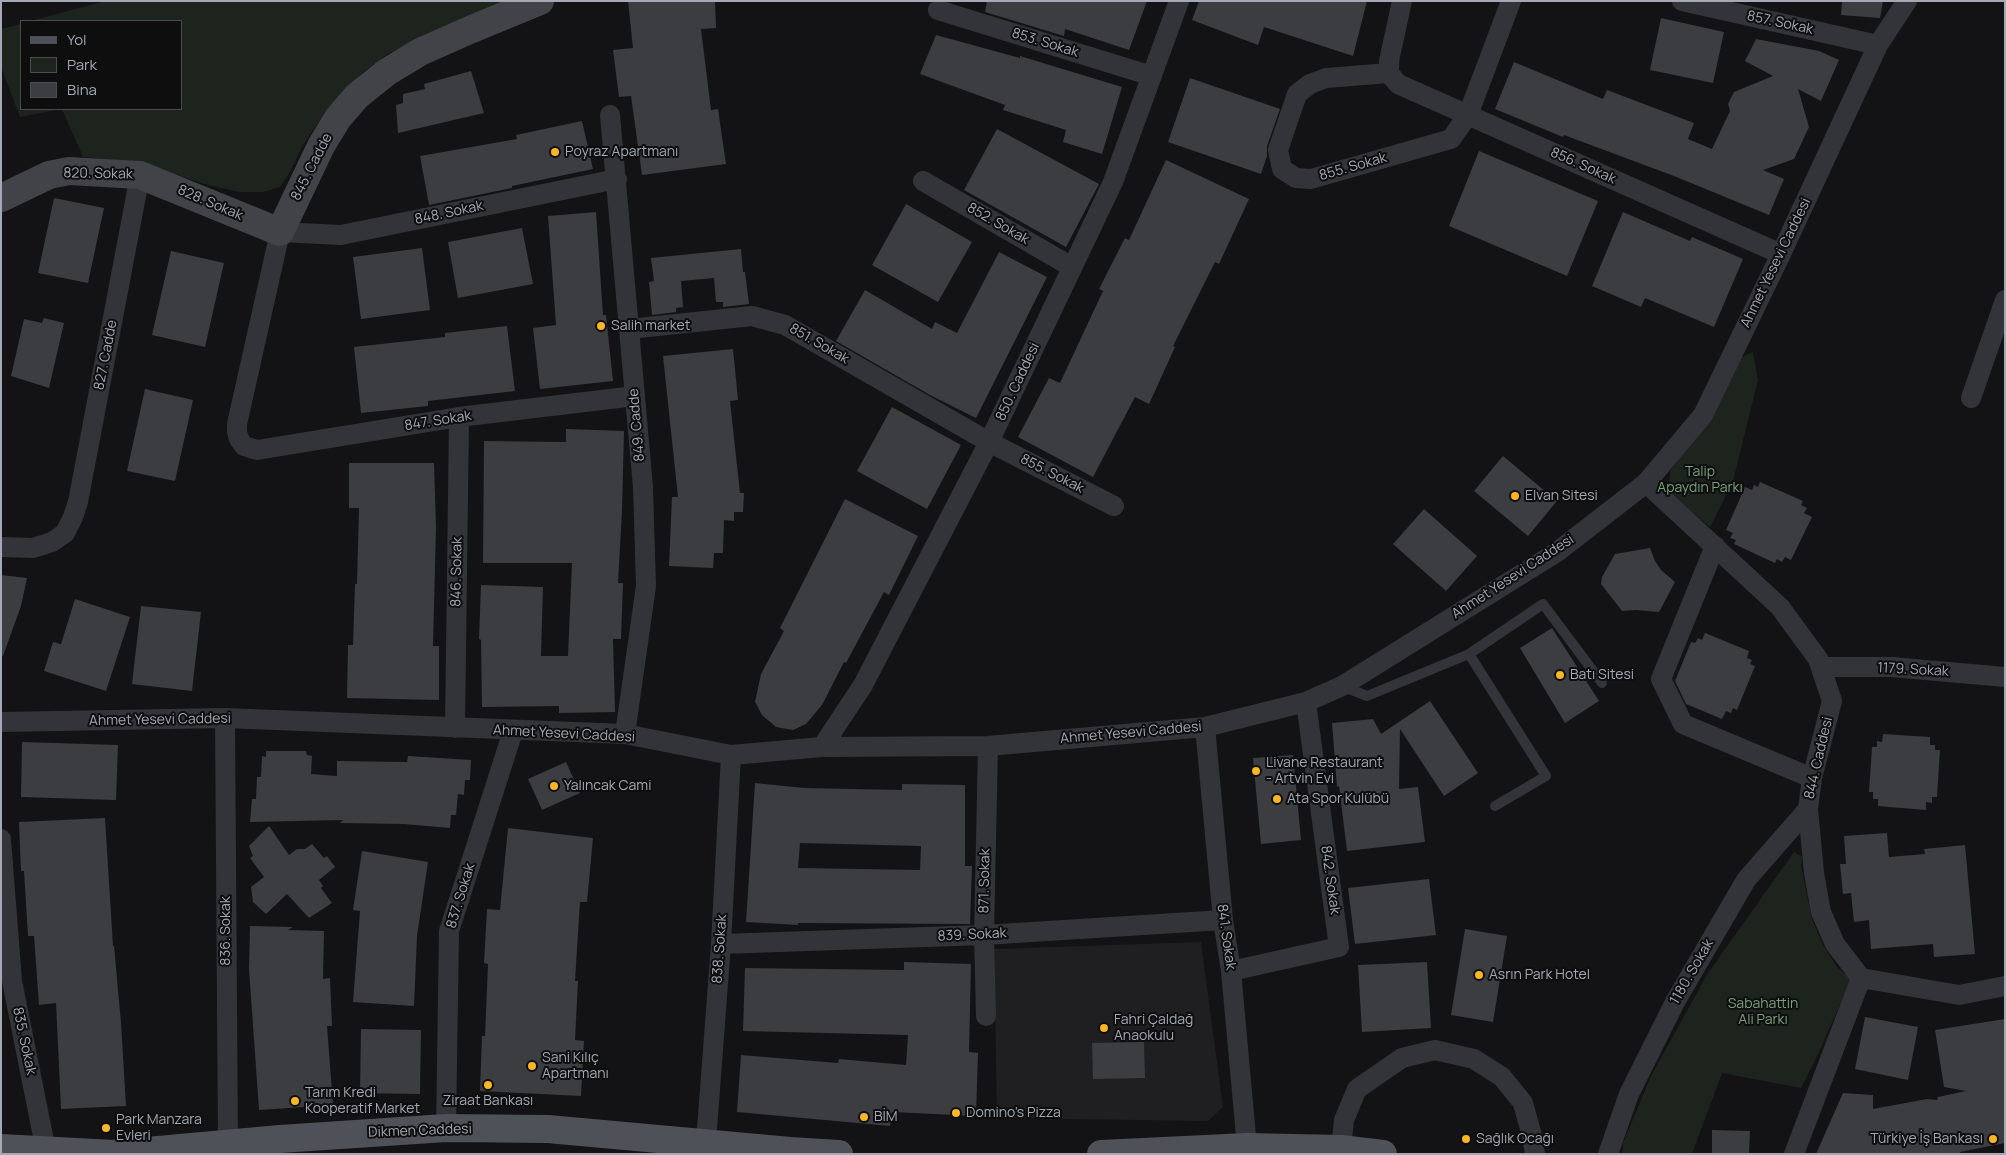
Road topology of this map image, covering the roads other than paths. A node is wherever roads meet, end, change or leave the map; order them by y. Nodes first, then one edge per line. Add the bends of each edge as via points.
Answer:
1 (540, 1) edge
2 (1178, 1) edge
3 (1402, 1) edge
4 (1510, 1) edge
5 (1682, 1) edge
6 (1907, 1) edge
7 (1704, 4) edge
8 (938, 10) dead end
9 (1878, 45) junction
10 (1389, 73) junction
11 (1152, 76) junction
12 (610, 115) dead end
13 (1468, 115) junction
14 (140, 175) junction
15 (616, 179) junction
16 (923, 182) dead end
17 (1, 198) edge
18 (280, 232) junction
19 (1781, 254) junction
20 (1072, 267) junction
21 (2005, 300) edge
22 (629, 329) junction
23 (635, 396) junction
24 (1971, 398) dead end
25 (459, 417) junction
26 (989, 442) junction
27 (244, 446) joint
28 (1646, 483) junction
29 (1114, 506) dead end
30 (1715, 546) junction
31 (1, 547) edge
32 (1469, 654) junction
33 (1821, 667) junction
34 (2005, 677) edge
35 (1602, 683) dead end
36 (1342, 686) junction
37 (1306, 702) junction
38 (225, 718) junction
39 (1, 722) edge
40 (1205, 727) junction
41 (455, 728) junction
42 (513, 731) junction
43 (625, 734) junction
44 (988, 746) junction
45 (822, 747) junction
46 (731, 755) junction
47 (1812, 778) junction
48 (1495, 806) dead end
49 (1808, 809) junction
50 (1, 839) edge
51 (1223, 920) junction
52 (984, 935) junction
53 (721, 944) junction
54 (1231, 971) junction
55 (1861, 978) junction
56 (6, 982) edge
57 (2005, 986) edge
58 (986, 1016) dead end
59 (446, 1128) junction
60 (706, 1142) junction
61 (228, 1144) junction
62 (1, 1148) edge
63 (1247, 1148) junction
64 (1342, 1149) junction
65 (736, 1150) edge
66 (179, 1151) edge
67 (42, 1152) edge
68 (839, 1154) edge
69 (1101, 1154) edge
70 (1383, 1154) edge
71 (1535, 1154) edge
72 (1608, 1154) edge
73 (1794, 1154) edge

1 - 18 street, 845. Cadde via 420,52 357,96 338,118 321,146
2 - 11 street, 850. Caddesi
3 - 10 street via 1388,61
4 - 13 street
5 - 7 street, 857. Sokak
6 - 9 street, Ahmet Yesevi Caddesi
7 - 9 street, 857. Sokak
8 - 11 street, 853. Sokak
9 - 19 street, Ahmet Yesevi Caddesi
10 - 13 street, 856. Sokak via 1398,84
10 - 13 street, 855. Sokak via 1326,78 1297,94 1278,150 1282,169 1296,178 1311,179 1441,142 1451,139
11 - 20 street, 850. Caddesi via 1113,182
12 - 15 street, 849. Cadde
13 - 19 street, 856. Sokak
14 - 17 street, 820. Sokak via 70,171 48,175
14 - 18 street, 828. Sokak
14 - 31 street, 827. Cadde via 78,502 66,533 52,542 33,548
15 - 18 street, 848. Sokak via 341,235
15 - 22 street, 849. Cadde
16 - 20 street, 852. Sokak
18 - 27 street, 845. Cadde via 237,424 239,439
19 - 28 street, Ahmet Yesevi Caddesi via 1703,414
20 - 26 street, 850. Caddesi
21 - 24 street
22 - 23 street, 849. Cadde
22 - 26 street, 851. Sokak via 752,316 785,325
23 - 25 street, 847. Sokak
23 - 43 street, 849. Cadde via 643,487 646,586
25 - 27 street, 847. Sokak via 257,450
25 - 41 street, 846. Sokak
26 - 29 street, 855. Sokak
26 - 45 street, 850. Caddesi via 863,686
28 - 30 street, 844. Caddesi
28 - 36 street, Ahmet Yesevi Caddesi via 1557,552
30 - 33 street, 844. Caddesi via 1780,607 1818,658
30 - 47 street via 1661,679 1683,724
32 - 35 lane via 1543,604
32 - 36 lane via 1367,696
32 - 48 lane via 1546,776
33 - 34 street, 1179. Sokak via 1892,667
33 - 47 street, 844. Caddesi via 1832,701
36 - 37 street, Ahmet Yesevi Caddesi
37 - 40 street, Ahmet Yesevi Caddesi
37 - 54 street, 842. Sokak via 1340,947
38 - 39 street, Ahmet Yesevi Caddesi
38 - 41 street, Ahmet Yesevi Caddesi
38 - 61 street, 836. Sokak
40 - 44 street, Ahmet Yesevi Caddesi
40 - 51 street, 841. Sokak
41 - 42 street, Ahmet Yesevi Caddesi
42 - 43 street, Ahmet Yesevi Caddesi
42 - 59 street, 837. Sokak via 449,930
43 - 46 street, Ahmet Yesevi Caddesi
44 - 45 street, Ahmet Yesevi Caddesi
44 - 52 street, 871. Sokak
45 - 46 street, Ahmet Yesevi Caddesi
46 - 53 street, 838. Sokak
47 - 49 street, 844. Caddesi
49 - 55 street, 844. Caddesi via 1821,912 1834,944
49 - 72 street, 1180. Sokak via 1746,880 1675,1002 1629,1094
50 - 56 street, 835. Sokak
51 - 52 street, 839. Sokak
51 - 54 street, 841. Sokak
52 - 53 street, 839. Sokak
52 - 58 street, 871. Sokak
53 - 60 street, 838. Sokak
54 - 63 street, 841. Sokak
55 - 57 street via 1959,996
55 - 73 street
56 - 67 street, 835. Sokak
59 - 60 main road, Dikmen Caddesi via 548,1129
59 - 61 main road, Dikmen Caddesi
60 - 65 main road, Dikmen Caddesi
61 - 66 main road, Dikmen Caddesi
62 - 67 main road, Dikmen Caddesi
63 - 64 main road
63 - 69 main road
64 - 70 main road
64 - 71 street via 1344,1120 1357,1089 1402,1058 1435,1050 1474,1058 1502,1077 1523,1103
65 - 68 main road, Dikmen Caddesi
66 - 67 main road, Dikmen Caddesi via 114,1154

